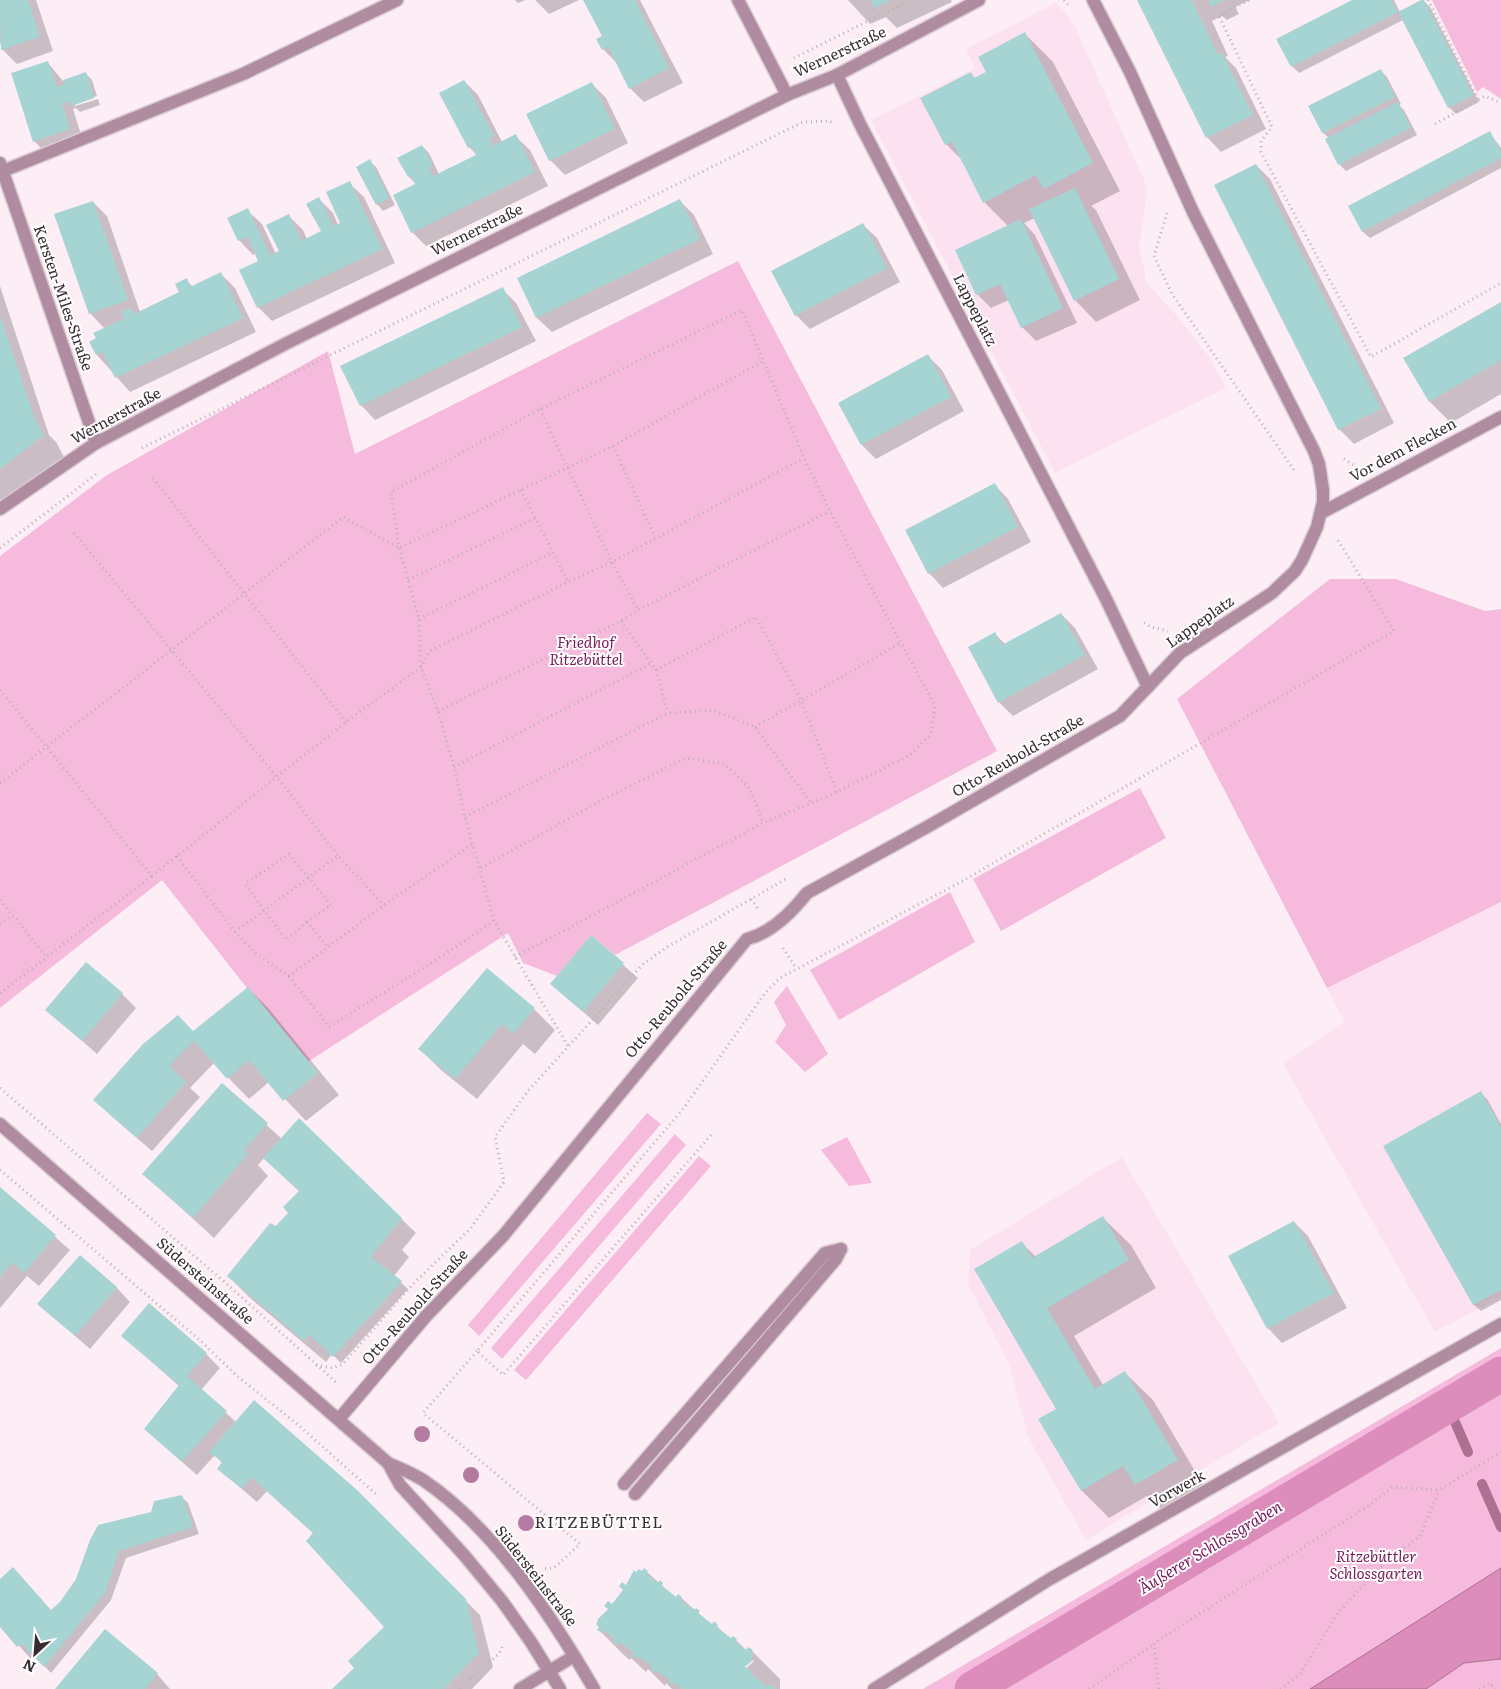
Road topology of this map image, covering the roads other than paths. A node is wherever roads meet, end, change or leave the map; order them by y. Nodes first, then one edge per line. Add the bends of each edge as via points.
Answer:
1 (397, 0) edge
2 (738, 0) edge
3 (979, 0) edge
4 (1093, 0) edge
5 (837, 75) junction
6 (786, 94) junction
7 (1, 167) edge
8 (1501, 417) edge
9 (96, 443) junction
10 (0, 509) edge
11 (1321, 513) junction
12 (1148, 687) junction
13 (0, 1124) edge
14 (1501, 1324) edge
15 (339, 1419) junction
16 (388, 1463) junction
17 (624, 1484) dead end
18 (635, 1494) dead end
19 (574, 1656) junction
20 (549, 1672) junction
21 (520, 1689) edge
22 (560, 1689) edge
23 (594, 1689) edge
24 (874, 1689) edge

1 - 7 street via 243,74
2 - 6 street
3 - 5 street, Wernerstraße
4 - 11 street, Lappeplatz via 1130,72 1193,212 1314,451 1323,490
5 - 6 street, Wernerstraße
5 - 12 street, Lappeplatz
6 - 9 street, Wernerstraße via 296,339
7 - 9 street, Kersten-Miles-Straße
8 - 11 street, Vor dem Flecken
9 - 10 street, Wernerstraße
11 - 12 street, Lappeplatz via 1314,537 1302,560 1280,586 1180,652
12 - 15 street, Otto-Reubold-Straße via 1120,716 807,893 796,907 761,936 747,939 502,1236 427,1315
13 - 15 street, Südersteinstraße
14 - 24 street, Vorwerk via 1050,1579
15 - 16 street, Südersteinstraße
16 - 19 street, Südersteinstraße via 439,1492 496,1547
16 - 20 street, Südersteinstraße via 400,1486 502,1601
17 - 18 street via 825,1253 841,1249 836,1260
19 - 20 street
19 - 23 street, Südersteinstraße
20 - 21 street
20 - 22 street, Südersteinstraße

